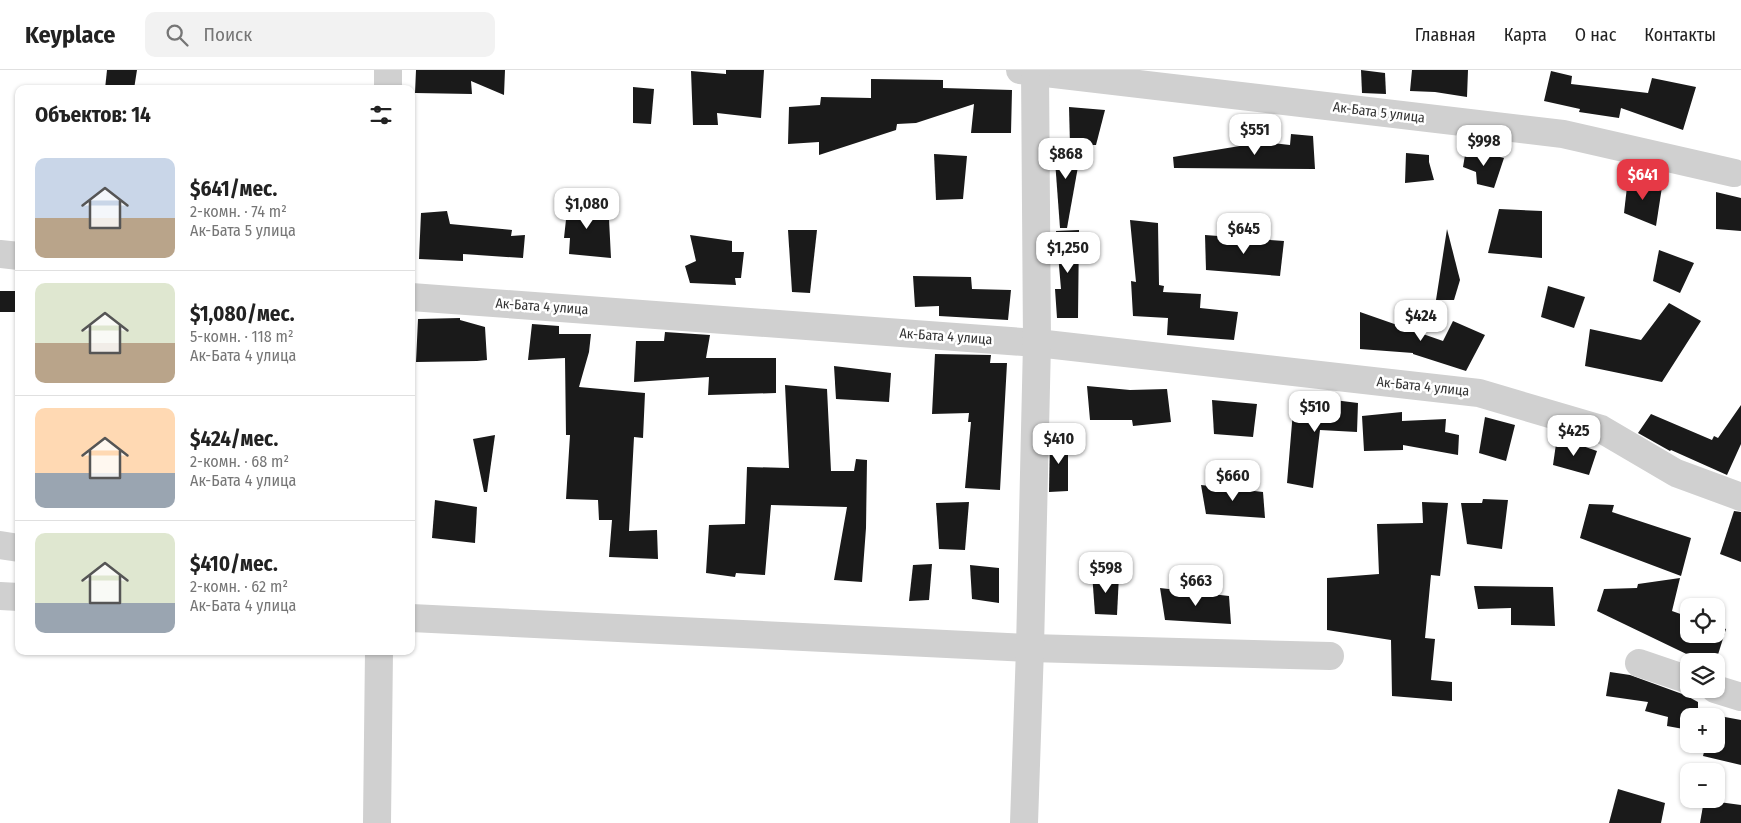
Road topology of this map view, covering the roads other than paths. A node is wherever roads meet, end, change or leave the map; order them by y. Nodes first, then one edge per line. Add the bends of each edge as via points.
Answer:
1 (388, 70) edge
2 (1030, 70) edge
3 (388, 85) edge
4 (1734, 173) dead end
5 (0, 254) edge
6 (15, 256) edge
7 (415, 296) edge
8 (1037, 343) junction
9 (1741, 497) edge
10 (0, 545) edge
11 (15, 547) edge
12 (0, 596) edge
13 (15, 597) edge
14 (415, 618) edge
15 (1030, 648) junction
16 (379, 655) edge
17 (1330, 656) dead end
18 (1639, 663) dead end
19 (1680, 677) edge
20 (1725, 692) edge
21 (1741, 697) edge
22 (377, 823) edge
23 (1024, 823) edge

1 - 3 street
2 - 4 street, Ак-Бата 5 улица via 1563,134
2 - 8 street
5 - 6 street
7 - 8 street, Ак-Бата 4 улица
8 - 9 street, Ак-Бата 4 улица via 1479,392 1601,429 1676,473
8 - 15 street
10 - 11 street
12 - 13 street
14 - 15 street
15 - 17 street
15 - 23 street
16 - 22 street
18 - 19 street
20 - 21 street

